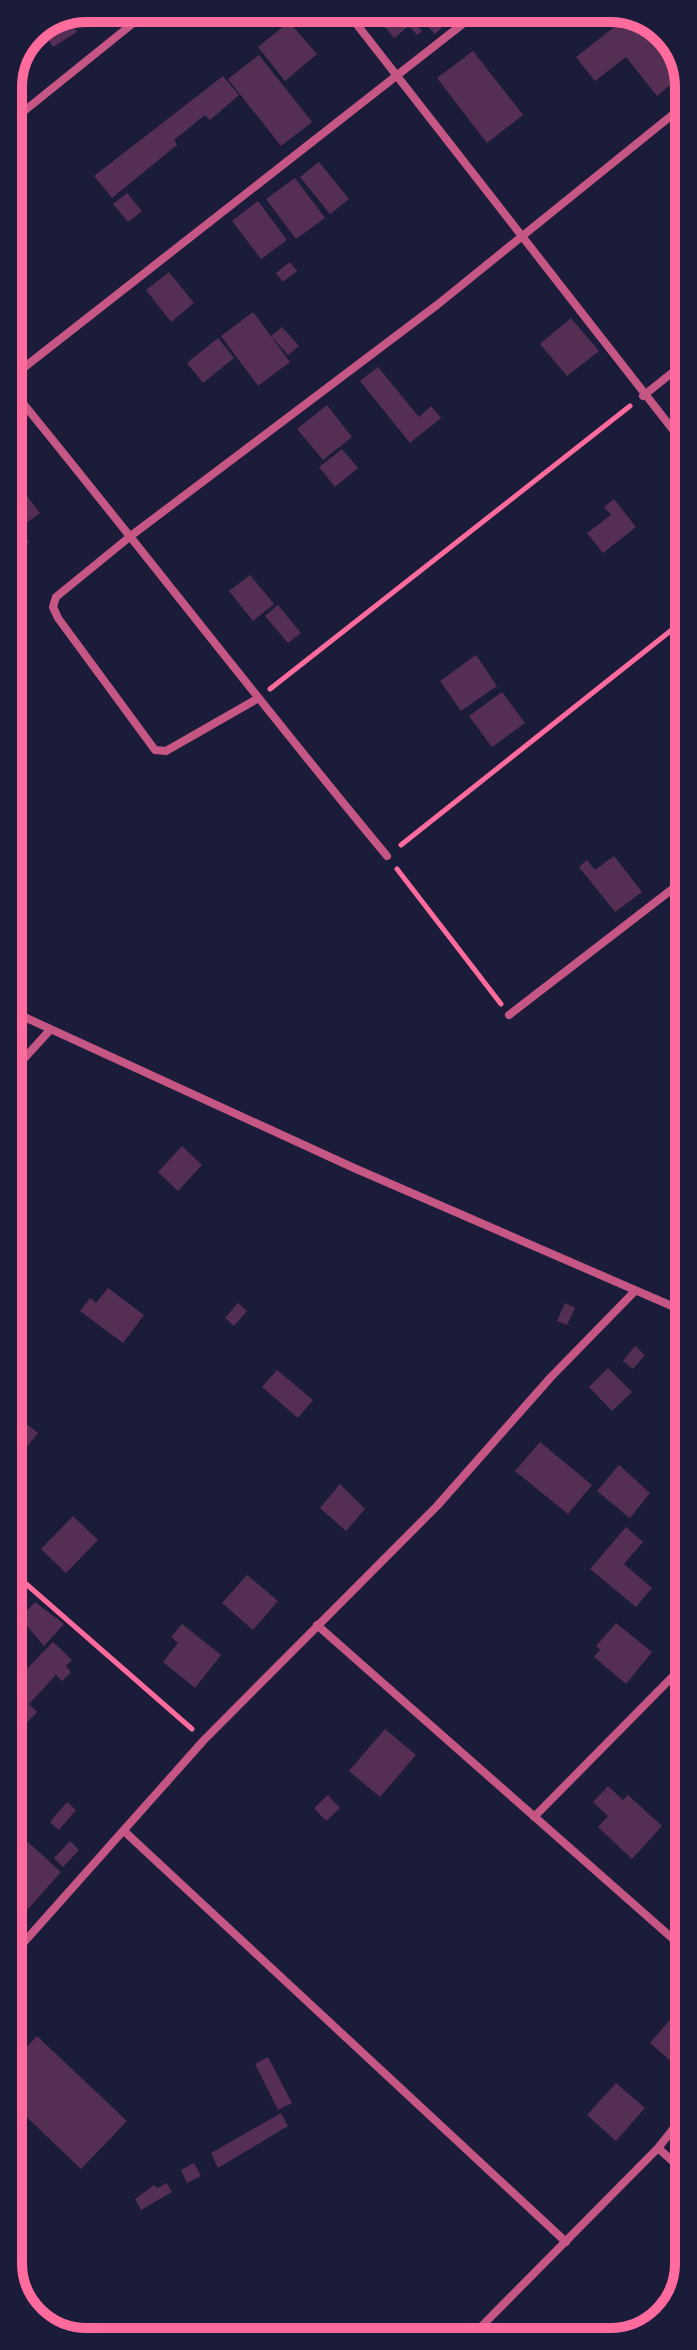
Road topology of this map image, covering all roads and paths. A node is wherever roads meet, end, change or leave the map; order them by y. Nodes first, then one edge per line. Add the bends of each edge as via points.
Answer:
1 (135, 22) edge
2 (356, 22) edge
3 (465, 22) edge
4 (398, 73) junction
5 (22, 113) edge
6 (675, 113) edge
7 (524, 235) junction
8 (675, 370) edge
9 (22, 371) edge
10 (643, 396) junction
11 (22, 399) edge
12 (675, 434) edge
13 (132, 535) junction
14 (675, 627) edge
15 (257, 699) junction
16 (387, 856) junction
17 (675, 887) edge
18 (509, 1015) joint
19 (22, 1016) edge
20 (50, 1030) junction
21 (22, 1061) edge
22 (635, 1291) junction
23 (675, 1308) edge
24 (22, 1580) edge
25 (317, 1625) junction
26 (675, 1674) edge
27 (204, 1740) junction
28 (534, 1817) junction
29 (124, 1831) junction
30 (675, 1941) edge
31 (22, 1945) edge
32 (675, 2127) edge
33 (658, 2148) junction
34 (675, 2163) edge
35 (566, 2242) junction
36 (480, 2328) edge

1 - 5 street
2 - 4 street
3 - 4 street
4 - 7 street
4 - 9 street
6 - 7 street
7 - 10 street
7 - 13 street
8 - 10 street
10 - 12 street
10 - 15 path
11 - 13 street
13 - 15 street
13 - 15 street via 56,597 53,607 148,743 166,751
14 - 16 path
15 - 16 street
16 - 18 path
17 - 18 street
19 - 20 street
20 - 21 street
20 - 22 street
22 - 23 street
22 - 25 street via 437,1506
24 - 27 path
25 - 27 street
25 - 28 street
26 - 28 street
27 - 29 street
28 - 30 street
29 - 31 street
29 - 35 street
32 - 33 street
33 - 34 street
33 - 35 street
35 - 36 street

